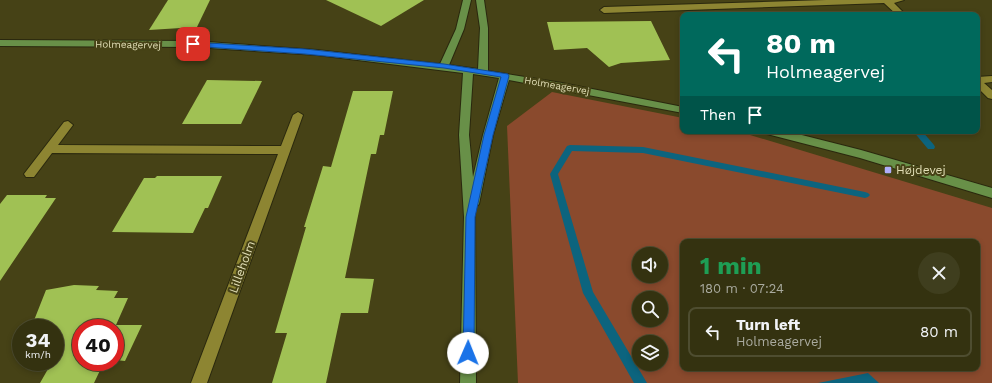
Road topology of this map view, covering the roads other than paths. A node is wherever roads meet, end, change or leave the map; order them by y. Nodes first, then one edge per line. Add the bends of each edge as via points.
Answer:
1 (467, 0) edge
2 (480, 0) edge
3 (886, 0) edge
4 (900, 0) edge
5 (644, 4) edge
6 (604, 10) dead end
7 (899, 12) edge
8 (0, 42) edge
9 (444, 66) junction
10 (468, 70) junction
11 (483, 72) junction
12 (505, 76) junction
13 (992, 79) edge
14 (980, 81) edge
15 (980, 84) edge
16 (992, 96) edge
17 (680, 109) edge
18 (298, 115) dead end
19 (68, 125) dead end
20 (783, 134) edge
21 (49, 149) junction
22 (286, 150) junction
23 (30, 174) dead end
24 (992, 193) edge
25 (470, 217) junction
26 (200, 383) edge
27 (468, 383) edge

1 - 9 street via 460,29
2 - 11 street via 484,28
3 - 4 street
3 - 5 street
3 - 7 street
5 - 6 street
8 - 9 street, Holmeagervej via 193,44
9 - 10 street, Holmeagervej
10 - 11 street, Holmeagervej
10 - 25 street via 464,135
11 - 12 street, Holmeagervej
12 - 17 street, Holmeagervej via 617,95
12 - 25 street via 488,135
13 - 14 street
15 - 16 street
18 - 22 street, Lilleholm
19 - 21 street
20 - 24 street
21 - 22 street
21 - 23 street
22 - 26 street, Lilleholm
25 - 27 street

